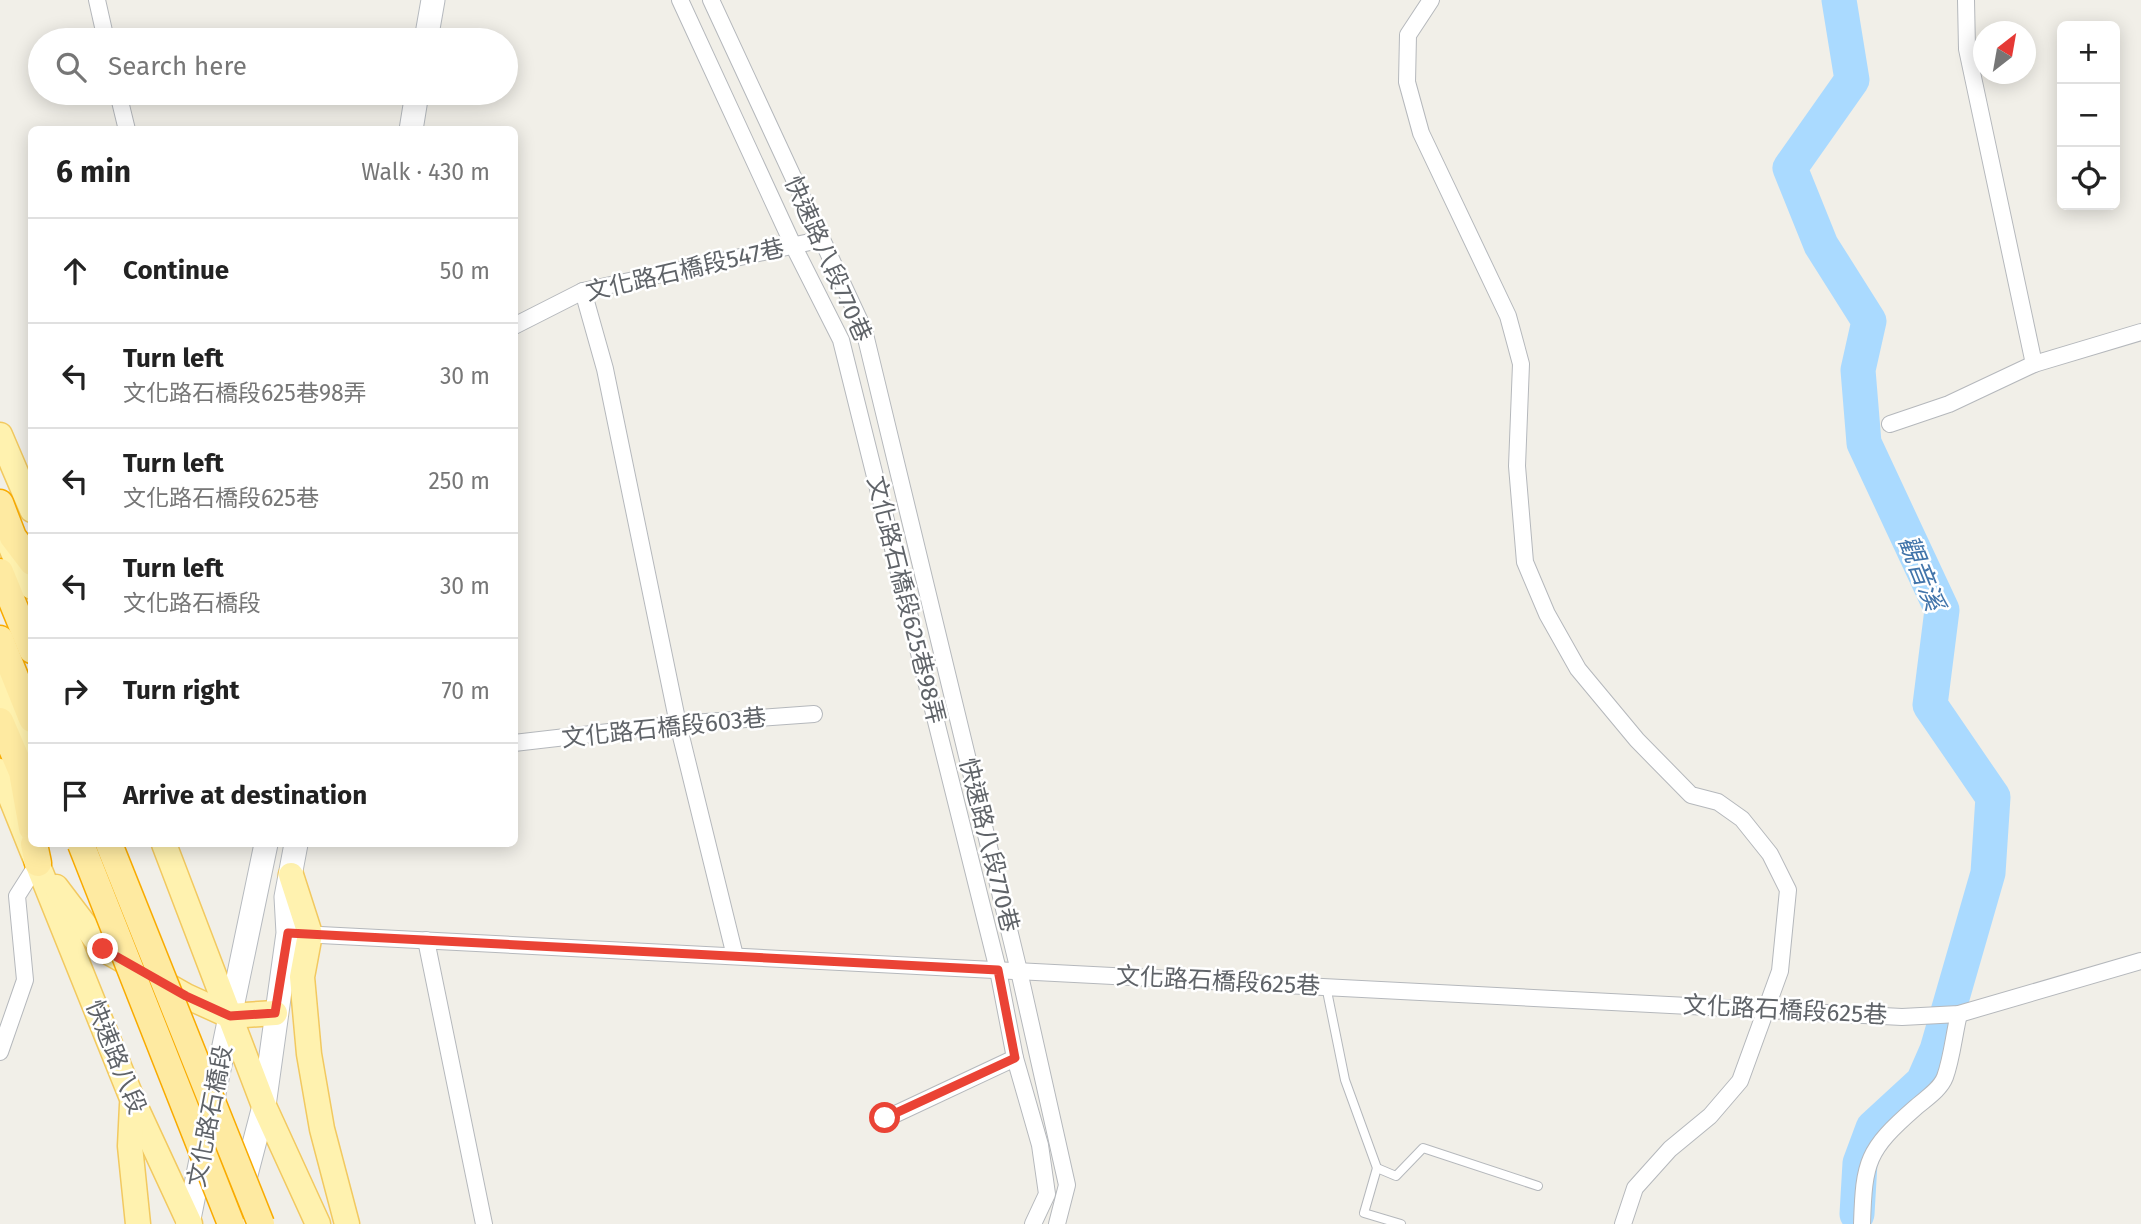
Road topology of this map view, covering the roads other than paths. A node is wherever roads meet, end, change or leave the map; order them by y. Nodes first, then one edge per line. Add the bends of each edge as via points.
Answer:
1 (97, 0) edge
2 (433, 0) edge
3 (680, 0) edge
4 (710, 0) edge
5 (1431, 0) edge
6 (1966, 0) edge
7 (103, 28) edge
8 (428, 28) edge
9 (121, 105) edge
10 (415, 105) edge
11 (126, 126) edge
12 (412, 126) edge
13 (820, 240) junction
14 (793, 245) junction
15 (583, 291) junction
16 (518, 324) edge
17 (2141, 332) edge
18 (2034, 364) junction
19 (1889, 425) dead end
20 (0, 435) edge
21 (28, 501) edge
22 (0, 503) edge
23 (0, 522) edge
24 (28, 557) edge
25 (0, 572) edge
26 (28, 584) edge
27 (0, 639) edge
28 (28, 640) edge
29 (0, 677) edge
30 (28, 709) edge
31 (814, 714) dead end
32 (0, 721) edge
33 (678, 724) junction
34 (518, 743) edge
35 (28, 745) edge
36 (0, 771) edge
37 (28, 806) edge
38 (28, 831) edge
39 (82, 847) edge
40 (110, 847) edge
41 (165, 847) edge
42 (265, 847) edge
43 (295, 847) edge
44 (37, 850) edge
45 (290, 875) joint
46 (299, 934) junction
47 (426, 940) junction
48 (736, 956) junction
49 (2141, 961) edge
50 (998, 970) junction
51 (1019, 971) junction
52 (1326, 986) junction
53 (1769, 1007) junction
54 (275, 1013) junction
55 (1959, 1014) junction
56 (230, 1016) junction
57 (0, 1052) edge
58 (1015, 1058) junction
59 (132, 1101) junction
60 (264, 1106) junction
61 (885, 1118) dead end
62 (1377, 1168) junction
63 (1538, 1186) dead end
64 (189, 1223) edge
65 (138, 1224) edge
66 (233, 1224) edge
67 (261, 1224) edge
68 (318, 1224) edge
69 (346, 1224) edge
70 (484, 1224) edge
71 (1033, 1224) edge
72 (1057, 1224) edge
73 (1401, 1224) edge
74 (1622, 1224) edge
75 (1861, 1224) edge

1 - 7 street
2 - 8 main road
3 - 14 street, 文化路石橋段625巷98弄
4 - 13 street, 快速路八段770巷
5 - 53 street via 1408,35 1407,82 1421,133 1508,316 1521,364 1517,466 1525,562 1578,669 1629,730 1691,794 1718,802 1734,813 1770,854 1788,890 1780,971
6 - 18 street via 1967,49
9 - 11 street
10 - 12 main road
13 - 14 street, 文化路石橋段547巷
13 - 51 street, 快速路八段770巷 via 864,330
14 - 15 street, 文化路石橋段547巷
14 - 50 street, 文化路石橋段625巷98弄 via 841,340
15 - 16 street, 文化路石橋段547巷
15 - 33 street via 605,369
17 - 18 street
18 - 19 street via 1949,404
20 - 21 main road
22 - 24 highway via 13,537
23 - 26 main road
25 - 28 highway
27 - 30 highway
29 - 35 main road
31 - 33 street, 文化路石橋段603巷
32 - 37 highway via 22,772
33 - 34 street, 文化路石橋段603巷
33 - 48 street
36 - 38 main road, 快速路八段
39 - 66 highway, bridge
40 - 67 highway, bridge
41 - 56 main road
42 - 56 main road, 文化路石橋段
43 - 45 main road
44 - 56 main road via 103,949
44 - 57 street via 17,896 25,980
44 - 59 main road, 快速路八段
45 - 46 main road
46 - 47 street, 文化路石橋段625巷
46 - 54 main road, 文化路石橋段
46 - 69 main road via 309,1054
47 - 48 street, 文化路石橋段625巷
47 - 70 street
48 - 50 street, 文化路石橋段625巷
49 - 55 street, 文化路石橋段625巷
50 - 51 street, 文化路石橋段625巷
50 - 58 street, 文化路石橋段625巷98弄
51 - 52 street, 文化路石橋段625巷
51 - 72 street, 快速路八段770巷 via 1067,1185
52 - 53 street, 文化路石橋段625巷
52 - 62 lane via 1345,1080
53 - 55 street, 文化路石橋段625巷 via 1902,1017
53 - 74 street via 1740,1081 1635,1188
54 - 56 main road
54 - 60 main road, 文化路石橋段
55 - 75 street via 1944,1078 1873,1150 1864,1173
56 - 60 main road
56 - 64 main road, 文化路石橋段
58 - 61 street
58 - 71 street, 文化路石橋段625巷98弄 via 1041,1145 1047,1194
59 - 64 main road, 快速路八段
59 - 65 main road via 130,1146
60 - 66 main road, 文化路石橋段
60 - 68 main road
62 - 63 lane via 1396,1176 1423,1148
62 - 73 lane via 1364,1213

